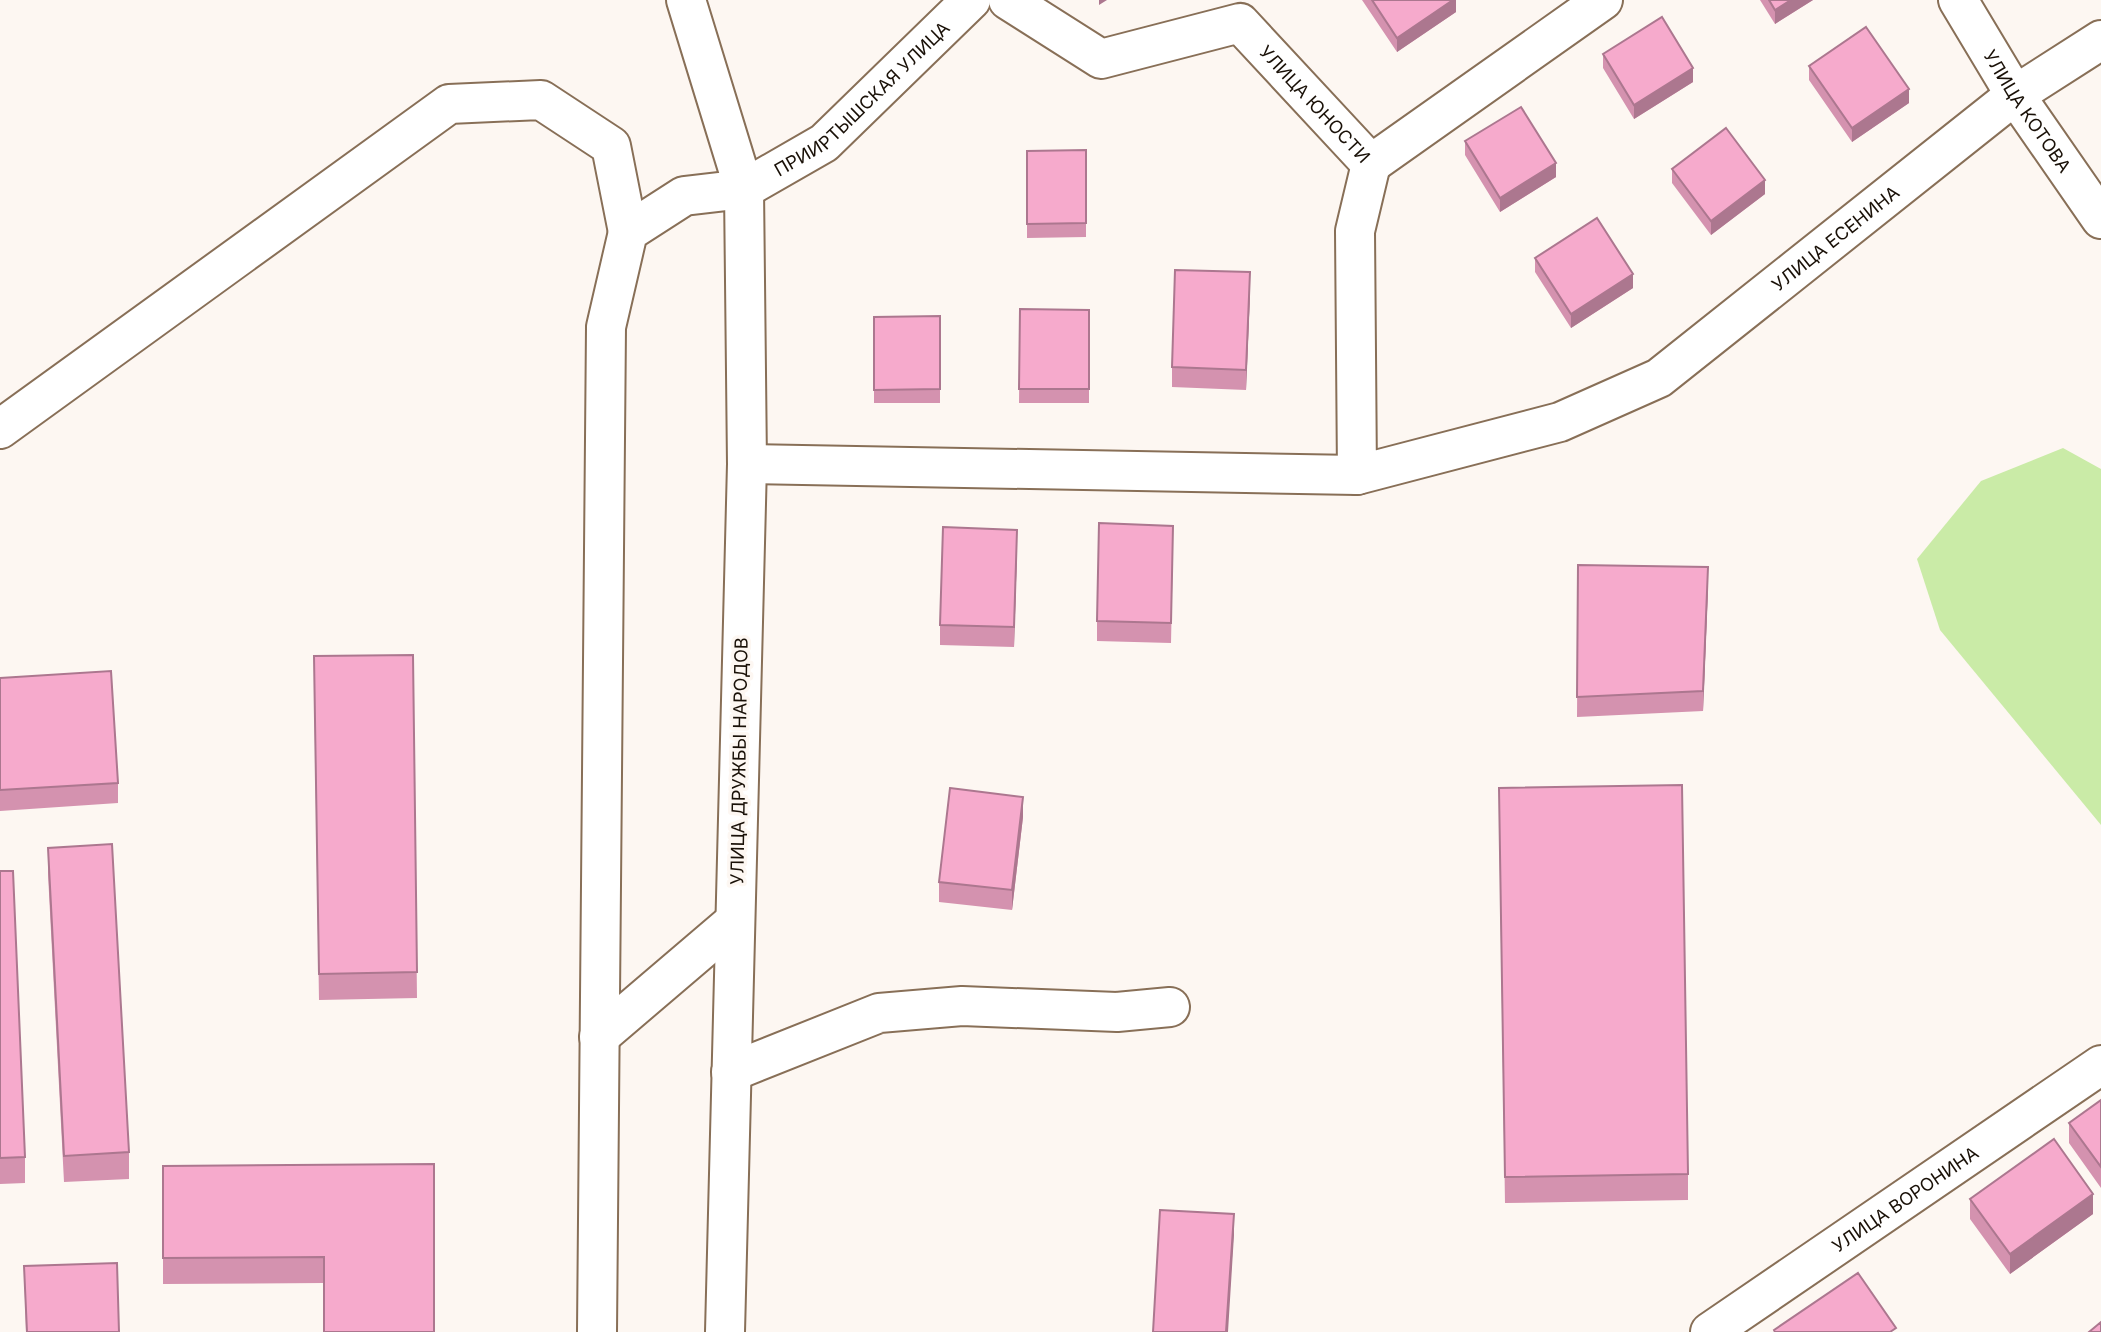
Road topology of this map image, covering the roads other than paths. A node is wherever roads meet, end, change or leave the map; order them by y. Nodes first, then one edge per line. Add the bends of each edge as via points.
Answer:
1 (686, 0) edge
2 (971, 0) edge
3 (1008, 0) edge
4 (1603, 0) edge
5 (1958, 0) edge
6 (2101, 40) edge
7 (2015, 95) junction
8 (1371, 164) junction
9 (744, 189) junction
10 (2101, 219) edge
11 (628, 232) junction
12 (0, 429) edge
13 (747, 464) junction
14 (1357, 475) junction
15 (735, 921) junction
16 (1170, 1007) dead end
17 (599, 1037) junction
18 (2101, 1065) edge
19 (731, 1072) junction
20 (597, 1332) edge
21 (725, 1332) edge
22 (1710, 1332) edge

1 - 9 street, УЛИЦА ДРУЖБЫ НАРОДОВ
2 - 9 street, ПРИИРТЫШСКАЯ УЛИЦА via 824,143
3 - 8 street, УЛИЦА ЮНОСТИ via 1101,59 1240,23
4 - 8 street, УЛИЦА ЮНОСТИ
5 - 7 street, УЛИЦА КОТОВА
6 - 7 street, УЛИЦА ЕСЕНИНА
7 - 10 street, УЛИЦА КОТОВА
7 - 14 street, УЛИЦА ЕСЕНИНА via 1659,378 1560,422
8 - 14 street via 1354,231
9 - 11 street via 684,196
9 - 13 street, УЛИЦА ДРУЖБЫ НАРОДОВ
11 - 12 street via 611,146 541,100 449,104
11 - 17 street via 606,327
13 - 14 street, УЛИЦА ЕСЕНИНА
13 - 15 street, УЛИЦА ДРУЖБЫ НАРОДОВ
15 - 17 street
15 - 19 street, УЛИЦА ДРУЖБЫ НАРОДОВ
16 - 19 street via 1117,1012 962,1006 879,1013
17 - 20 street
18 - 22 street, УЛИЦА ВОРОНИНА
19 - 21 street, УЛИЦА ДРУЖБЫ НАРОДОВ

